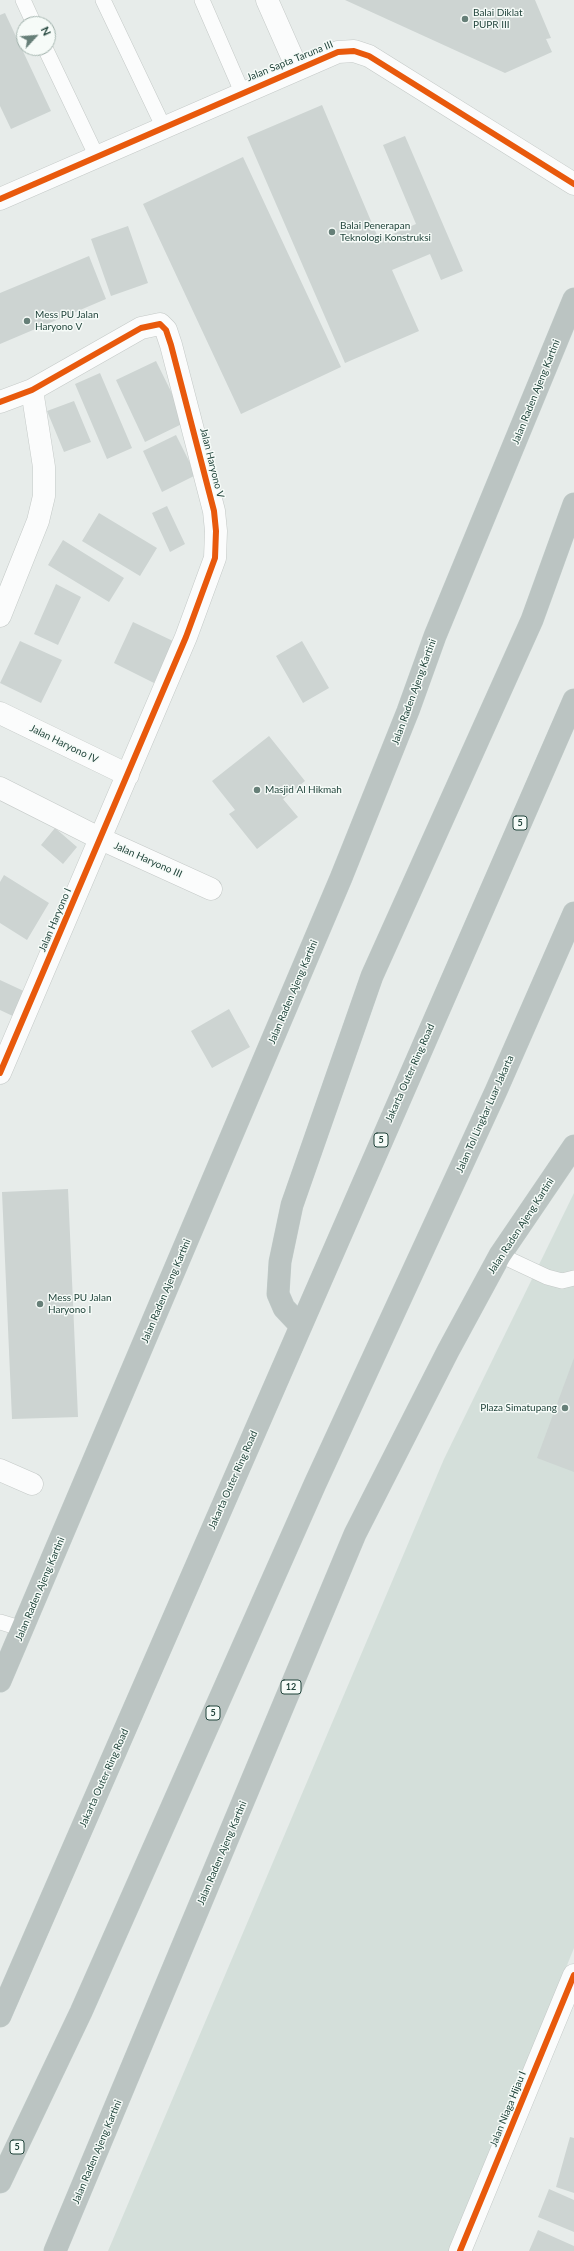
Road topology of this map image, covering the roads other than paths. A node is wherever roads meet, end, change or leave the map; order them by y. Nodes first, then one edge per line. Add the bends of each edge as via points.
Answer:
1 (23, 0) edge
2 (103, 0) edge
3 (202, 0) edge
4 (267, 0) edge
5 (30, 16) edge
6 (49, 56) edge
7 (297, 68) junction
8 (242, 92) junction
9 (163, 126) junction
10 (97, 157) junction
11 (574, 184) edge
12 (0, 199) edge
13 (574, 299) edge
14 (32, 390) junction
15 (0, 402) edge
16 (574, 504) edge
17 (0, 616) edge
18 (574, 700) edge
19 (0, 713) edge
20 (128, 775) junction
21 (0, 788) edge
22 (101, 839) junction
23 (211, 889) dead end
24 (574, 913) edge
25 (574, 938) edge
26 (556, 954) junction
27 (0, 1073) edge
28 (574, 1146) edge
29 (500, 1255) junction
30 (574, 1278) edge
31 (299, 1330) junction
32 (0, 1470) edge
33 (32, 1484) dead end
34 (0, 1622) edge
35 (23, 1629) junction
36 (0, 1681) edge
37 (574, 1975) edge
38 (0, 2016) edge
39 (0, 2182) edge
40 (55, 2251) edge
41 (460, 2251) edge

1 - 5 lane
2 - 9 lane
3 - 8 lane
4 - 7 street
6 - 10 lane
7 - 8 street, Jalan Sapta Taruna III
7 - 11 street, Jalan Sapta Taruna III via 338,52 354,52 369,56
8 - 9 street, Jalan Sapta Taruna III
9 - 10 street, Jalan Sapta Taruna III
10 - 12 street, Jalan Sapta Taruna III
13 - 35 highway, Jalan Raden Ajeng Kartini via 435,636 341,878
14 - 15 street, Jalan Haryono V
14 - 17 street via 44,468 44,496 38,521
14 - 20 street, Jalan Haryono V via 141,328 160,324 166,330 171,345 214,511 215,558 186,637
16 - 31 highway via 532,620 372,976 292,1204 280,1262 278,1294
18 - 31 highway, 5
19 - 20 street, Jalan Haryono IV
20 - 22 street, Jalan Haryono I
21 - 22 street, Jalan Haryono III
22 - 23 street, Jalan Haryono III
22 - 27 street, Jalan Haryono I
24 - 26 highway, Jalan Tol Lingkar Luar Jakarta / 5
25 - 26 highway
26 - 39 highway, Jalan Tol Lingkar Luar Jakarta / 5 via 308,1498 81,2012
28 - 29 highway, Jalan Raden Ajeng Kartini / 12
29 - 30 lane via 547,1277 562,1281
29 - 40 highway, Jalan Raden Ajeng Kartini / 12 via 355,1534
31 - 38 highway, Jakarta Outer Ring Road / 5
32 - 33 street
34 - 35 lane
35 - 36 highway, Jalan Raden Ajeng Kartini
37 - 41 street, Jalan Niaga Hijau I

